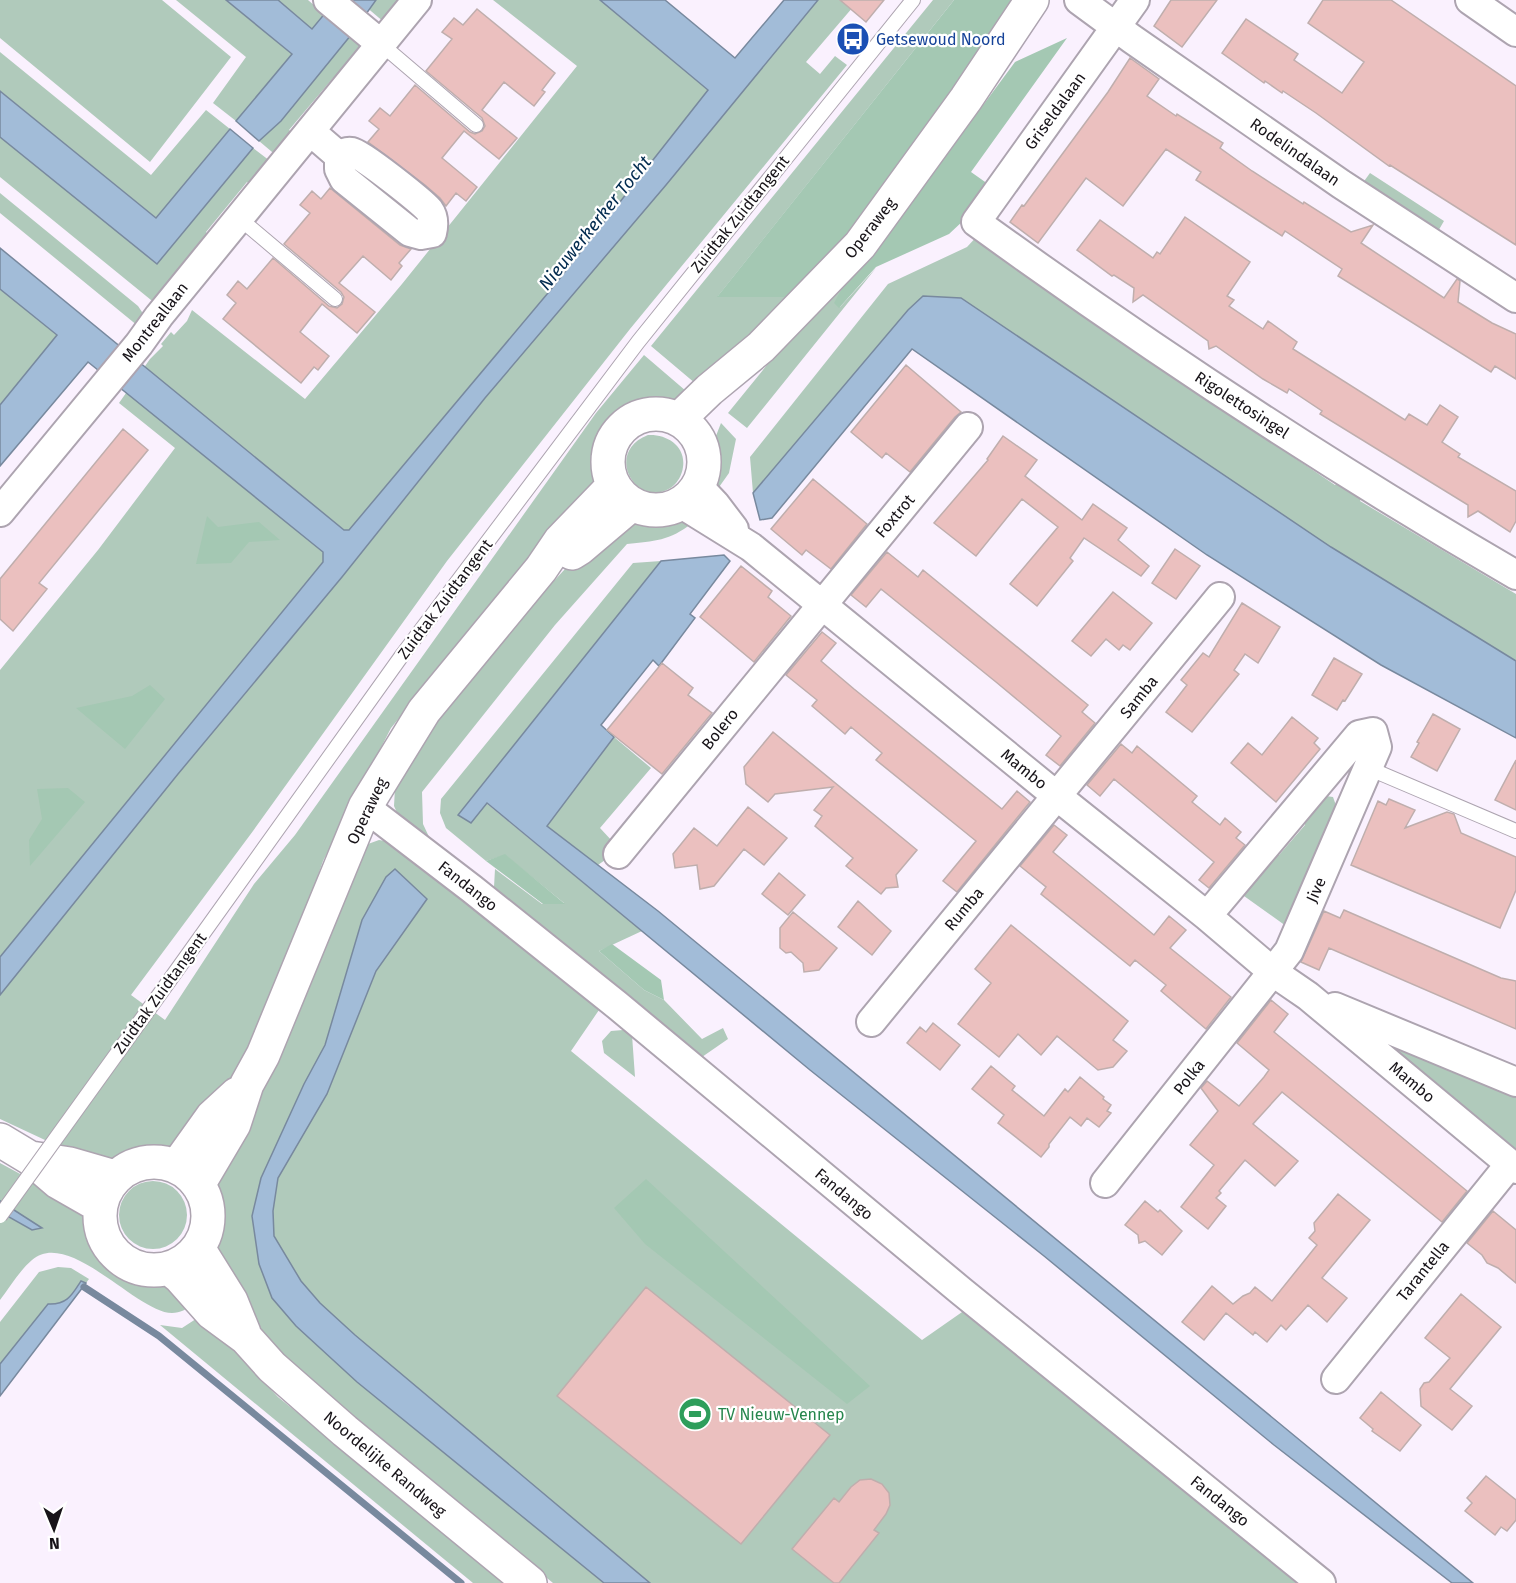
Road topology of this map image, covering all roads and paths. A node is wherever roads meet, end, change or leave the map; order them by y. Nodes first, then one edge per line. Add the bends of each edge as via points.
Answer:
1 (328, 0) edge
2 (417, 0) edge
3 (913, 0) edge
4 (1032, 0) edge
5 (1054, 0) edge
6 (1079, 0) edge
7 (1135, 0) edge
8 (1470, 0) edge
9 (1115, 27) junction
10 (1516, 32) edge
11 (372, 36) junction
12 (966, 99) junction
13 (476, 125) dead end
14 (309, 131) junction
15 (339, 156) dead end
16 (239, 218) junction
17 (976, 222) joint
18 (1516, 298) edge
19 (335, 299) dead end
20 (968, 427) dead end
21 (689, 429) junction
22 (623, 495) junction
23 (689, 495) junction
24 (0, 512) edge
25 (1516, 574) edge
26 (1220, 597) dead end
27 (822, 604) junction
28 (1368, 768) junction
29 (1320, 783) junction
30 (1058, 797) junction
31 (1352, 804) junction
32 (365, 807) junction
33 (1516, 831) edge
34 (618, 854) dead end
35 (1208, 916) junction
36 (1273, 972) junction
37 (1308, 996) junction
38 (871, 1022) dead end
39 (1516, 1082) edge
40 (0, 1140) edge
41 (30, 1158) junction
42 (1513, 1166) edge
43 (188, 1176) junction
44 (115, 1177) junction
45 (1105, 1183) dead end
46 (100, 1206) junction
47 (0, 1216) edge
48 (198, 1248) junction
49 (169, 1268) junction
50 (246, 1338) junction
51 (1336, 1379) dead end
52 (530, 1583) edge
53 (1321, 1583) edge

1 - 11 street
2 - 11 street, Montreallaan
3 - 47 lane, Zuidtak Zuidtangent, bridge via 638,342 403,654
4 - 12 main road, Operaweg
5 - 12 main road, Operaweg via 1014,50
6 - 9 street, Rodelindalaan
7 - 9 street, Griseldalaan
8 - 10 street
9 - 17 street, Griseldalaan
9 - 18 street, Rodelindalaan via 1341,184
11 - 13 lane
11 - 14 street, Montreallaan
12 - 21 main road, Operaweg via 860,245 761,347 749,375
14 - 15 street
14 - 16 street, Montreallaan
16 - 19 lane
16 - 24 street, Montreallaan
17 - 25 street, Rigolettosingel via 1242,406 1427,523
20 - 27 street, Foxtrot
21 - 22 main road via 664,414 649,414 621,428 612,441 608,471
21 - 23 main road via 703,450 704,462 703,475
22 - 23 main road via 656,510 664,510
22 - 32 main road, Operaweg via 560,540 541,569 424,711
23 - 27 street, Mambo
26 - 30 street, Samba
27 - 30 street, Mambo
27 - 34 street, Bolero
28 - 29 street, Jive via 1377,747 1372,732 1359,735
28 - 31 street, Jive
28 - 33 lane
29 - 31 street
29 - 35 street, Jive
30 - 35 street, Mambo
30 - 38 street, Rumba
31 - 36 street, Jive via 1289,951
32 - 43 main road, Operaweg via 263,1055 247,1084 234,1124
32 - 53 street, Fandango via 617,1005
35 - 36 street, Mambo
36 - 37 street, Mambo
36 - 45 street, Polka
37 - 39 street, Mambo
37 - 42 street, Mambo
40 - 41 main road
41 - 44 main road
41 - 46 main road via 58,1182
42 - 51 street, Tarantella
43 - 44 main road via 162,1162 145,1162
43 - 48 main road via 204,1192 209,1211 207,1231
44 - 46 main road
46 - 49 main road via 104,1237 123,1261 138,1268
48 - 49 main road via 183,1262
48 - 50 main road, Noordelijke Randweg via 231,1301
49 - 50 main road, Noordelijke Randweg via 212,1313
50 - 52 main road, Noordelijke Randweg via 272,1367 345,1431

